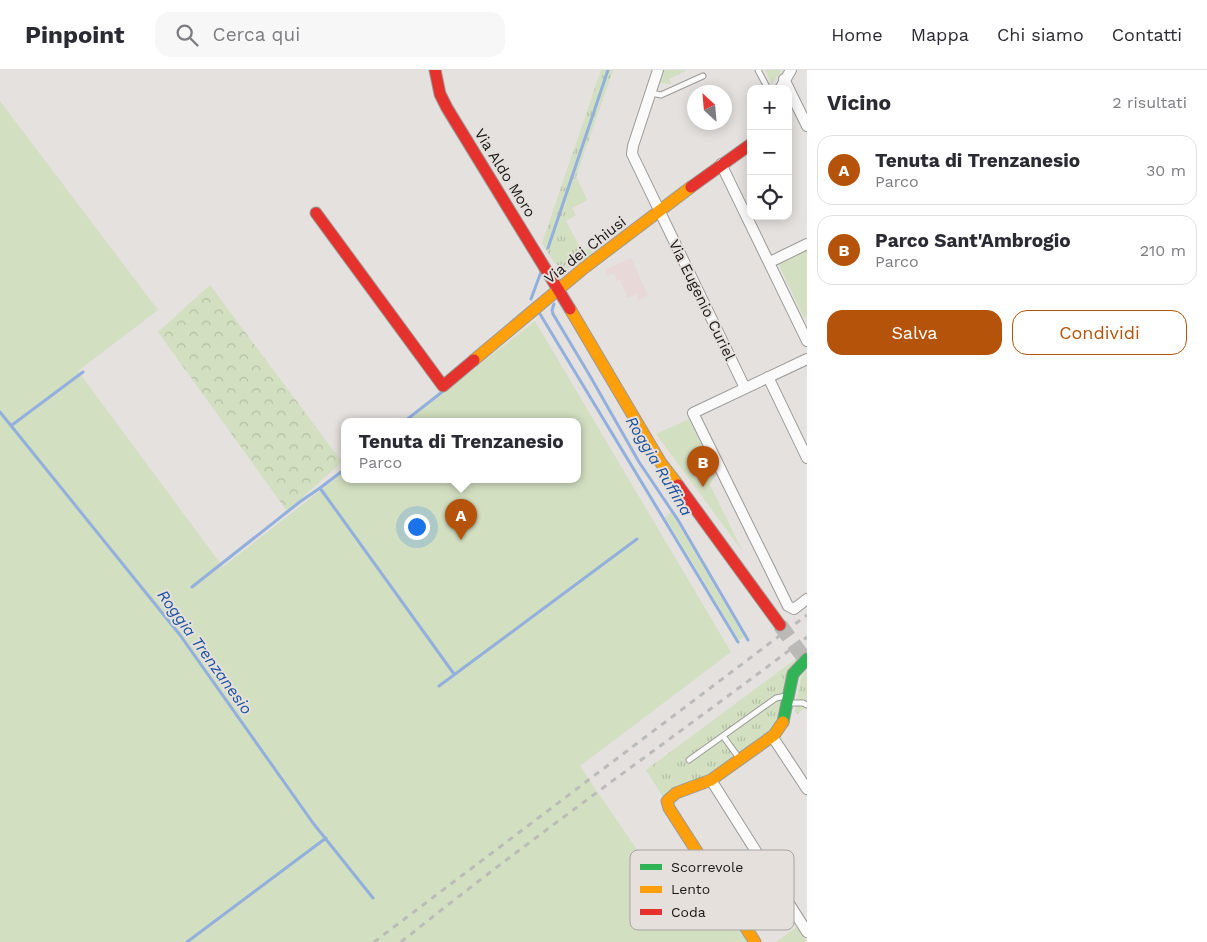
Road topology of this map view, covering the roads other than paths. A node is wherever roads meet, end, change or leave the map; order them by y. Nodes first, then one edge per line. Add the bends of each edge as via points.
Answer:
1 (436, 70) edge
2 (658, 70) edge
3 (758, 70) edge
4 (788, 74) edge
5 (703, 76) dead end
6 (766, 85) edge
7 (650, 93) junction
8 (807, 126) edge
9 (747, 147) edge
10 (721, 164) junction
11 (660, 211) junction
12 (316, 213) dead end
13 (807, 244) edge
14 (770, 262) junction
15 (559, 288) junction
16 (807, 341) edge
17 (807, 359) edge
18 (768, 377) junction
19 (745, 388) junction
20 (807, 458) edge
21 (807, 599) edge
22 (780, 625) tunnel mouth
23 (807, 659) edge
24 (788, 699) junction
25 (807, 705) edge
26 (723, 736) junction
27 (772, 736) junction
28 (689, 760) dead end
29 (740, 760) junction
30 (711, 780) junction
31 (807, 789) edge
32 (696, 850) edge
33 (756, 850) edge
34 (794, 911) edge
35 (747, 930) edge
36 (807, 931) edge
37 (755, 942) edge

1 - 15 street, Via Aldo Moro via 440,94 447,108
2 - 7 street, Via Eugenio Curiel
3 - 6 lane
4 - 8 street
5 - 7 lane via 662,95
7 - 11 street, Via Eugenio Curiel via 632,152
9 - 10 street, Via dei Chiusi
10 - 11 street, Via dei Chiusi
10 - 14 street
11 - 15 street, Via dei Chiusi
11 - 19 street, Via Eugenio Curiel
12 - 15 street, Via dei Chiusi via 443,386
13 - 14 street
14 - 16 street
15 - 22 street, Via Aldo Moro via 661,463
17 - 18 street
18 - 19 street
18 - 20 street
19 - 21 street via 693,413 718,471 788,606 794,609
23 - 24 street via 793,674
24 - 25 lane
24 - 26 lane via 776,698
24 - 27 street via 782,724
26 - 28 lane
26 - 29 lane
27 - 29 street
27 - 31 street
29 - 30 street
30 - 32 street via 668,799 667,804
30 - 33 street
34 - 36 street
35 - 37 street

